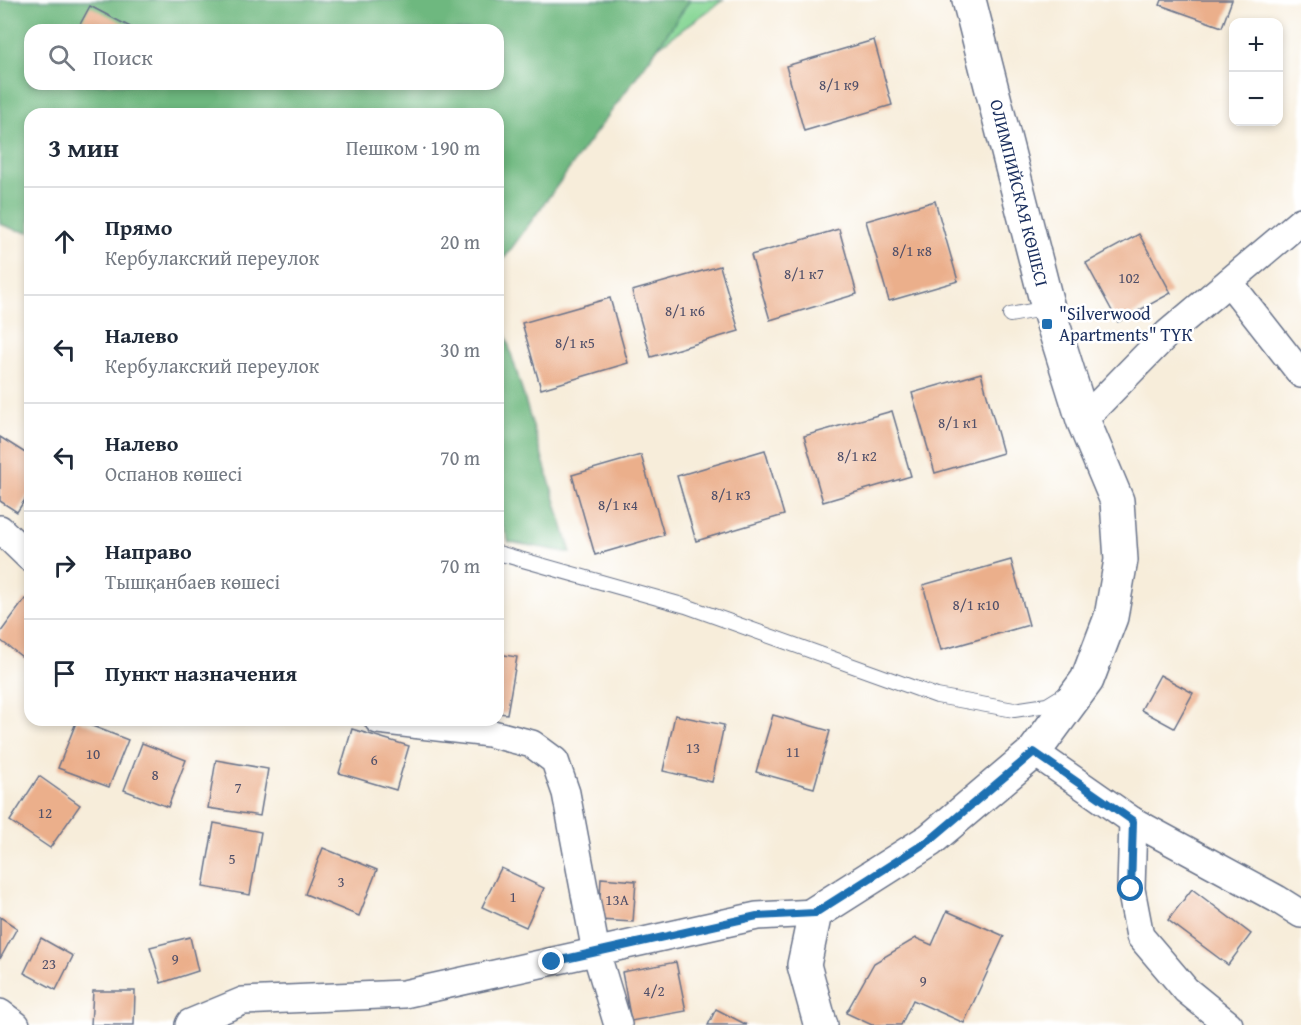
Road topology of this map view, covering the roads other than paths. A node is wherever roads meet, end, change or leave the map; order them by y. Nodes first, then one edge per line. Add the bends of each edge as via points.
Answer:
1 (969, 0) edge
2 (1301, 221) edge
3 (1229, 282) junction
4 (1048, 308) junction
5 (1010, 315) dead end
6 (1301, 374) edge
7 (1083, 420) junction
8 (0, 529) edge
9 (24, 552) edge
10 (504, 555) edge
11 (1087, 680) junction
12 (429, 726) edge
13 (1034, 752) junction
14 (1133, 821) junction
15 (815, 913) junction
16 (1301, 914) edge
17 (596, 952) junction
18 (0, 1013) edge
19 (16, 1025) edge
20 (189, 1025) edge
21 (618, 1025) edge
22 (821, 1025) edge
23 (1229, 1025) edge

1 - 4 street, ОЛИМПИЙСКАЯ КӨШЕСІ
2 - 3 street
3 - 6 street
3 - 7 street via 1168,333
4 - 5 lane
4 - 7 street, ОЛИМПИЙСКАЯ КӨШЕСІ
7 - 11 street, ОЛИМПИЙСКАЯ КӨШЕСІ via 1117,501 1121,560 1111,617
8 - 9 street
10 - 11 lane via 686,606 937,696 1014,710 1047,705
11 - 13 street, ОЛИМПИЙСКАЯ КӨШЕСІ
12 - 17 street via 489,733 532,744 555,761 566,793
13 - 14 street
13 - 15 street, ОЛИМПИЙСКАЯ КӨШЕСІ via 930,840
14 - 16 street
14 - 23 street via 1131,889 1140,936 1186,990
15 - 17 street via 757,916
15 - 22 street via 804,965
17 - 20 street via 404,994 243,1001
17 - 21 street
18 - 19 street

